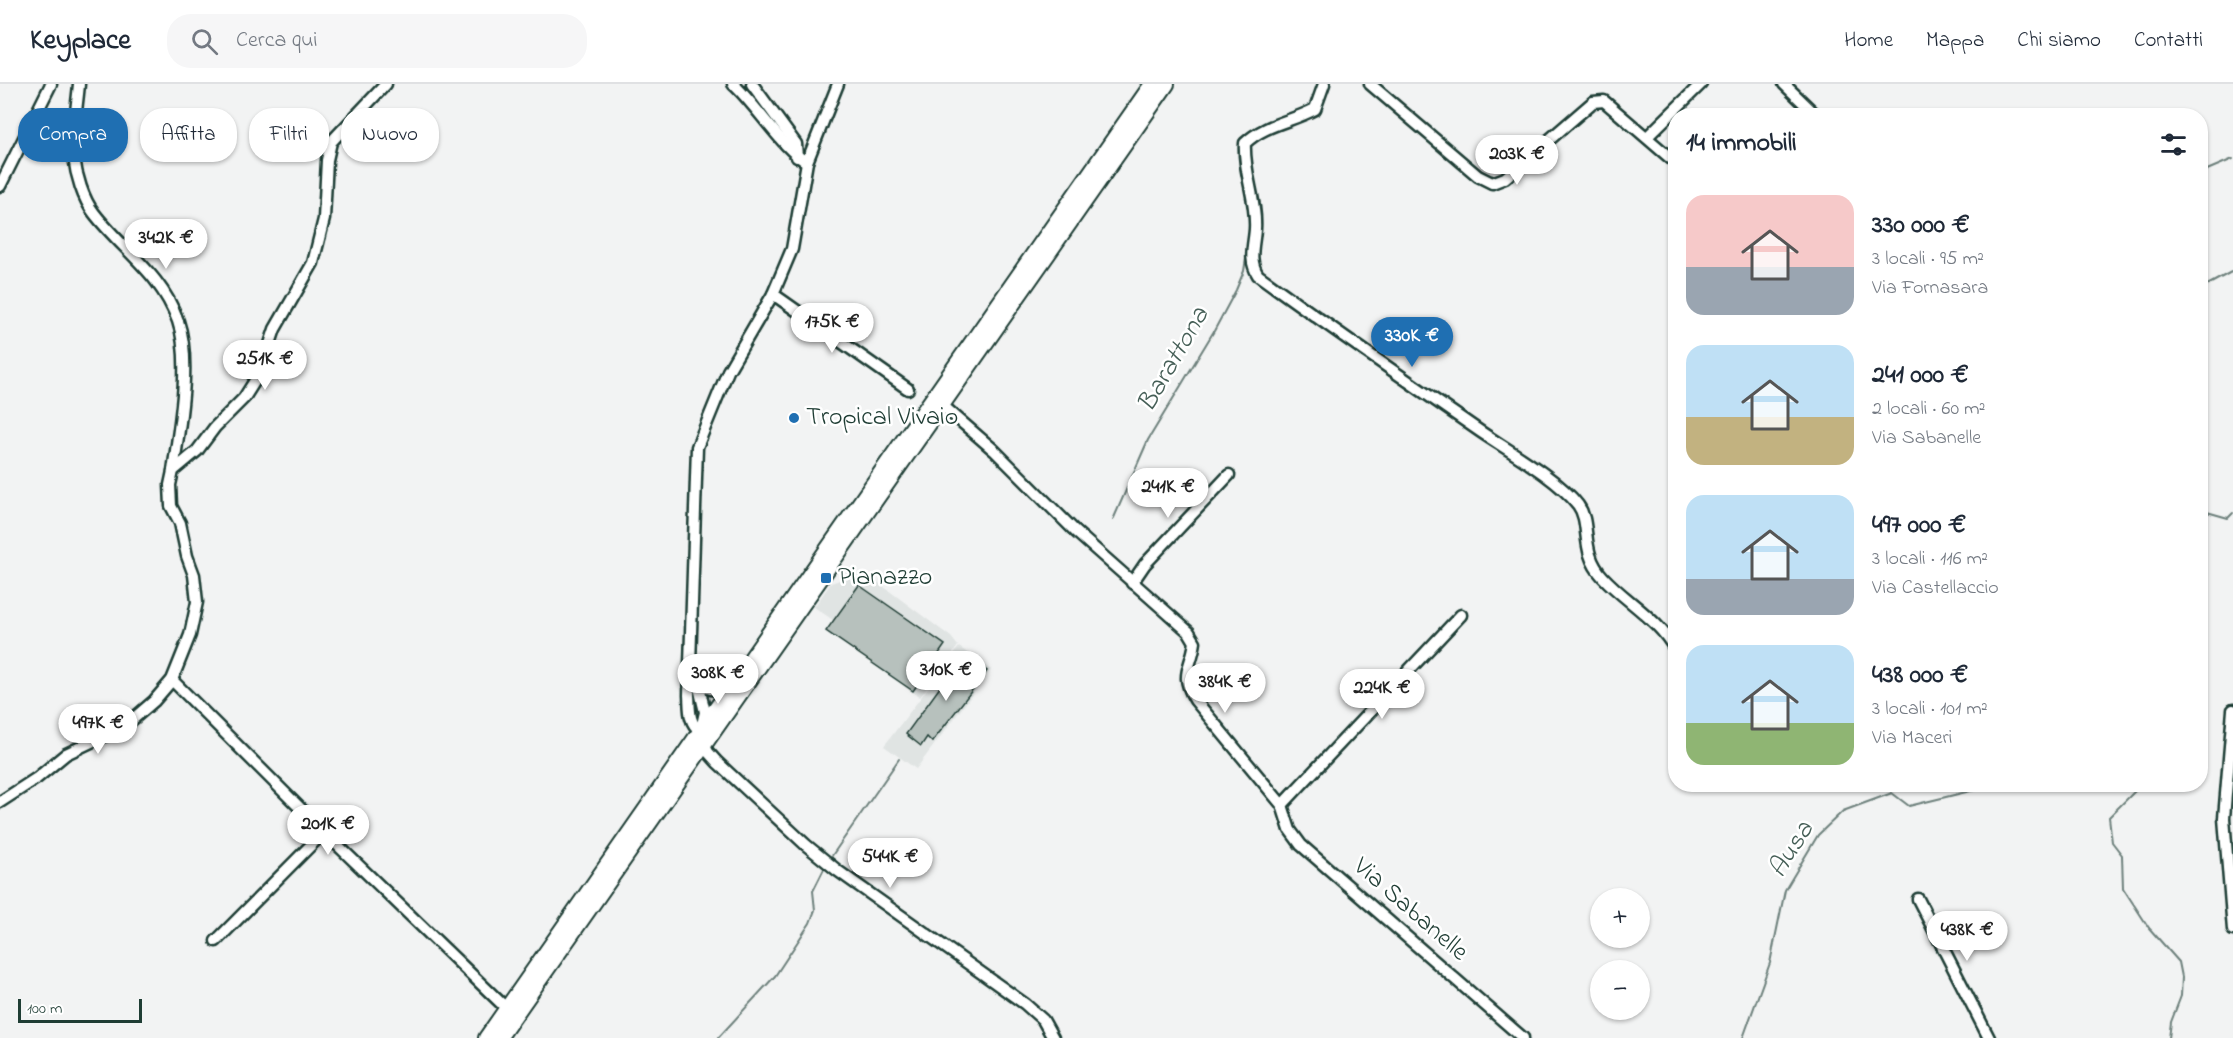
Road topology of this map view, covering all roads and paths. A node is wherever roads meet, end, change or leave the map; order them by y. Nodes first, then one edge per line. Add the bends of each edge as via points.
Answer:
1 (51, 84) edge
2 (79, 84) edge
3 (386, 84) edge
4 (733, 84) edge
5 (752, 84) edge
6 (838, 84) edge
7 (1152, 84) edge
8 (1167, 84) edge
9 (1324, 84) edge
10 (1370, 84) edge
11 (1701, 84) edge
12 (1784, 84) edge
13 (1677, 108) edge
14 (1809, 108) edge
15 (1668, 116) edge
16 (1647, 137) junction
17 (1668, 156) edge
18 (802, 159) junction
19 (0, 186) edge
20 (773, 294) junction
21 (908, 389) dead end
22 (942, 405) junction
23 (173, 471) junction
24 (1229, 475) dead end
25 (1132, 583) junction
26 (1461, 615) dead end
27 (1668, 639) edge
28 (690, 657) junction
29 (697, 679) junction
30 (172, 680) junction
31 (736, 680) junction
32 (2233, 710) edge
33 (702, 738) junction
34 (0, 802) edge
35 (1282, 805) junction
36 (324, 832) junction
37 (1918, 899) dead end
38 (2233, 930) edge
39 (216, 941) dead end
40 (506, 1008) junction
41 (486, 1038) edge
42 (499, 1038) edge
43 (1053, 1038) edge
44 (1523, 1038) edge
45 (1989, 1038) edge

1 - 19 street
2 - 23 street via 74,157 83,194 93,213 142,262 163,290 178,321 182,405
3 - 23 street via 331,142 324,219 314,263 275,329 261,371 244,398
4 - 18 street
5 - 18 street via 796,144
6 - 18 street
7 - 31 main road
8 - 22 main road
9 - 27 street via 1315,109 1256,133 1245,143 1244,159 1256,226 1252,266 1258,275 1378,362 1551,480 1580,506 1591,560 1603,577
10 - 16 street via 1478,176 1492,183 1505,178 1593,102 1604,101
11 - 13 street
12 - 14 street
15 - 16 street
16 - 17 street
18 - 20 street via 792,249
20 - 21 street
20 - 28 street via 728,371 697,447
22 - 25 street, Via Sabanelle
22 - 33 main road
23 - 30 street via 171,506 180,523 197,602 190,635
24 - 25 street via 1145,564
25 - 35 street, Via Sabanelle via 1195,642 1186,685
26 - 35 street
28 - 29 street
28 - 33 street via 690,718
29 - 31 street via 710,689 720,690
29 - 33 street via 705,712
30 - 34 street via 125,726 66,754
30 - 36 street
31 - 33 main road
32 - 38 street via 2224,818
33 - 40 main road
33 - 42 main road
33 - 43 street via 717,762 806,845 1025,1004 1043,1020
35 - 44 street, Via Sabanelle via 1290,830 1301,845
36 - 39 street
36 - 40 street
37 - 45 street
40 - 41 main road

